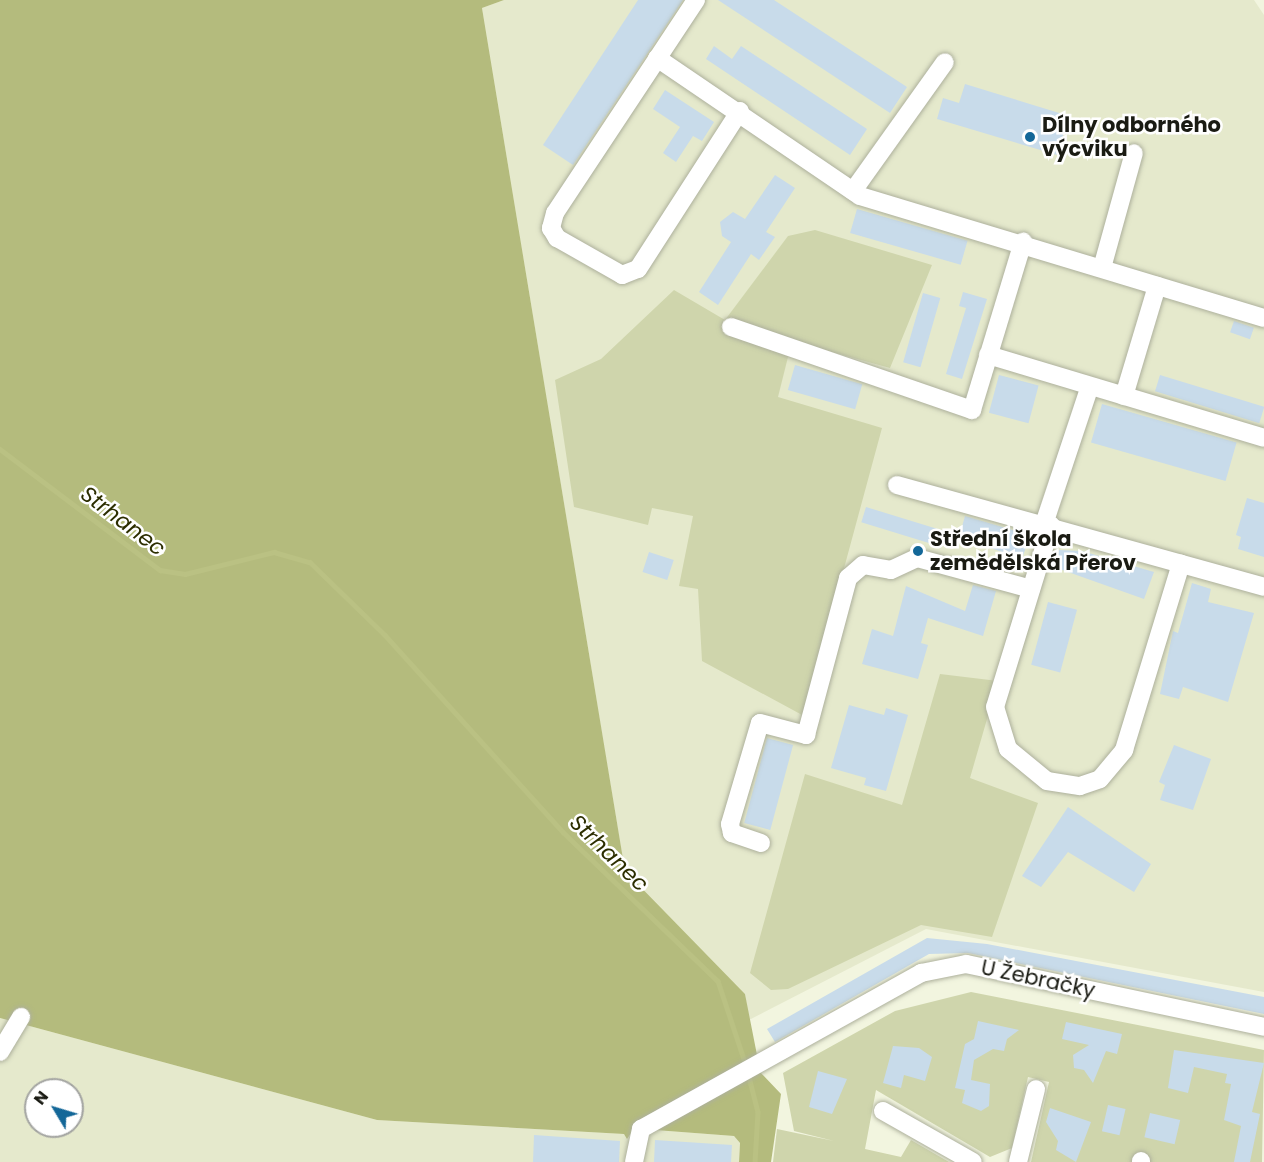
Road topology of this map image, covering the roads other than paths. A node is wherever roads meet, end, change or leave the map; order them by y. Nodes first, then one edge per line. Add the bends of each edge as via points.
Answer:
1 (696, 0) edge
2 (657, 58) junction
3 (945, 62) dead end
4 (740, 111) junction
5 (1134, 153) dead end
6 (853, 191) junction
7 (1023, 242) junction
8 (1102, 268) junction
9 (1157, 286) junction
10 (1264, 318) edge
11 (731, 327) dead end
12 (988, 355) junction
13 (1090, 386) junction
14 (1124, 396) junction
15 (1264, 438) edge
16 (897, 485) dead end
17 (1047, 524) junction
18 (1181, 564) junction
19 (1264, 587) edge
20 (1030, 590) junction
21 (761, 843) dead end
22 (21, 1017) dead end
23 (1264, 1027) edge
24 (0, 1052) edge
25 (1036, 1089) dead end
26 (883, 1111) dead end
27 (634, 1162) edge
28 (974, 1162) edge
29 (1018, 1162) edge

1 - 2 street
2 - 4 street
2 - 4 street via 555,213 551,228 557,238 622,275 638,269
3 - 6 street
4 - 6 street
5 - 8 street
6 - 7 street
7 - 8 street
7 - 12 street
8 - 9 street
9 - 10 street
9 - 14 street
11 - 12 street via 972,410
12 - 13 street
13 - 14 street
13 - 17 street
14 - 15 street
16 - 17 street
17 - 18 street
17 - 20 street
18 - 19 street
18 - 20 street via 1130,740 1100,779 1080,786 1029,771 998,728 995,707
20 - 21 street via 917,558 891,570 863,565 848,578 806,735 760,723 730,824 732,833
22 - 24 street
23 - 27 street, U Žebračky via 966,964 921,973 641,1129
25 - 29 street
26 - 28 street

